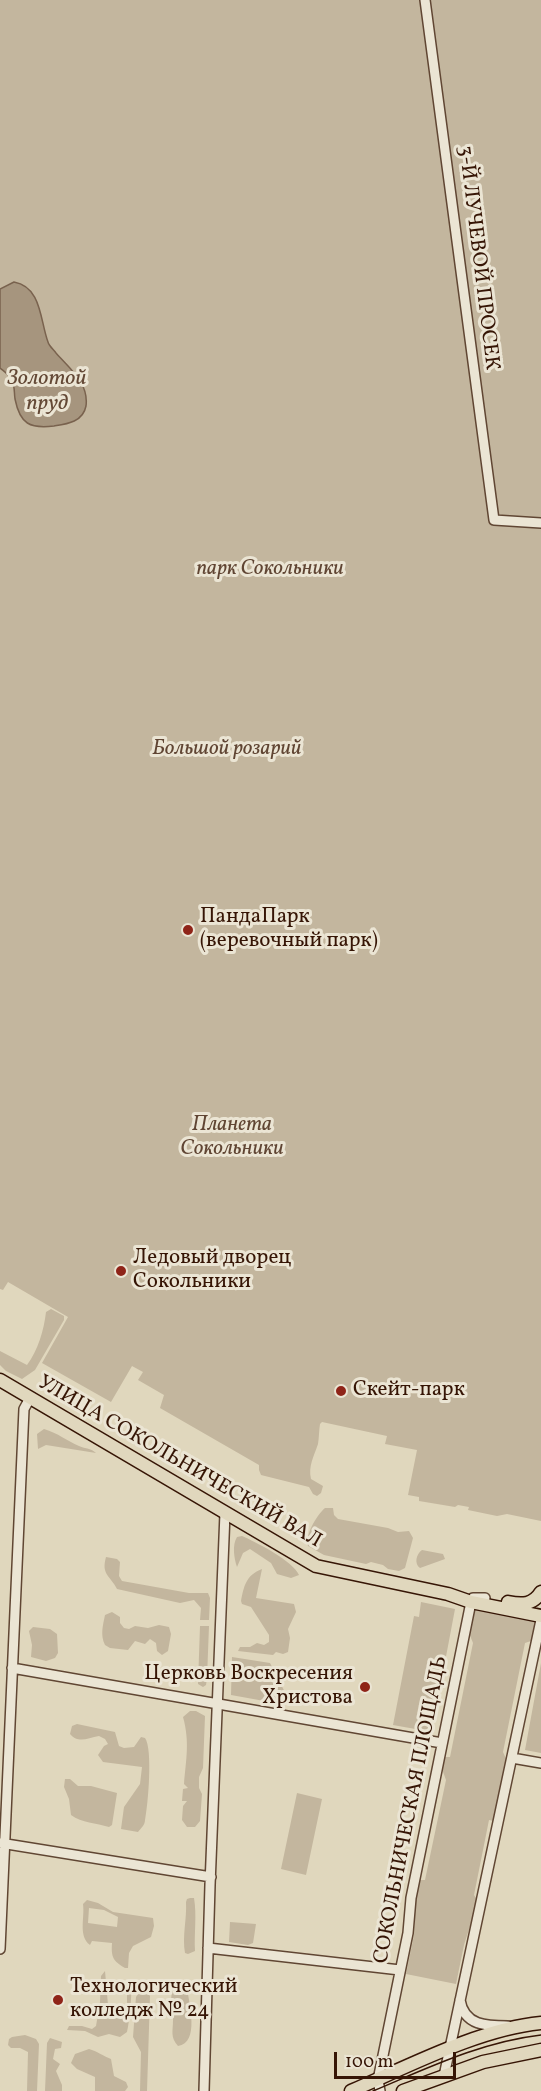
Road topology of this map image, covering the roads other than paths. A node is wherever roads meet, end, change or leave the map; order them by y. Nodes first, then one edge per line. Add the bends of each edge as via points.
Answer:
1 (425, 0) edge
2 (541, 523) edge
3 (0, 1380) edge
4 (30, 1398) junction
5 (225, 1513) junction
6 (541, 1592) edge
7 (448, 1594) junction
8 (485, 1598) junction
9 (471, 1602) junction
10 (540, 1622) edge
11 (12, 1668) junction
12 (218, 1704) junction
13 (442, 1743) junction
14 (512, 1758) junction
15 (541, 1763) edge
16 (2, 1844) edge
17 (211, 1877) junction
18 (207, 1948) junction
19 (0, 1949) edge
20 (400, 1970) junction
21 (460, 1998) junction
22 (541, 2023) edge
23 (516, 2026) junction
24 (449, 2049) junction
25 (541, 2050) edge
26 (444, 2076) junction
27 (379, 2085) edge
28 (204, 2091) edge
29 (351, 2091) edge
30 (403, 2091) edge

1 - 2 street, 3-Й ЛУЧЕВОЙ ПРОСЕК via 494,520
3 - 4 main road, УЛИЦА СОКОЛЬНИЧЕСКИЙ ВАЛ
4 - 5 main road, УЛИЦА СОКОЛЬНИЧЕСКИЙ ВАЛ
4 - 11 street via 24,1409
5 - 7 main road, УЛИЦА СОКОЛЬНИЧЕСКИЙ ВАЛ via 316,1566
5 - 12 street
6 - 8 main road, УЛИЦА СОКОЛЬНИЧЕСКИЙ ВАЛ via 529,1603
7 - 8 main road, УЛИЦА СОКОЛЬНИЧЕСКИЙ ВАЛ
7 - 9 main road, УЛИЦА СОКОЛЬНИЧЕСКИЙ ВАЛ
8 - 9 street via 473,1598
9 - 10 main road, УЛИЦА СОКОЛЬНИЧЕСКИЙ ВАЛ
9 - 13 street, СОКОЛЬНИЧЕСКАЯ ПЛОЩАДЬ
10 - 14 street
11 - 12 street
11 - 16 street
12 - 13 street
12 - 17 street
13 - 20 street, СОКОЛЬНИЧЕСКАЯ ПЛОЩАДЬ
14 - 15 street
14 - 21 street
16 - 17 street
16 - 19 street
17 - 18 street
18 - 20 street
18 - 28 street
20 - 27 street, СОКОЛЬНИЧЕСКАЯ ПЛОЩАДЬ
21 - 23 street via 463,2011 476,2023
21 - 24 street
22 - 23 main road
23 - 24 main road
24 - 26 street
24 - 27 main road
25 - 26 main road
26 - 30 main road
27 - 29 main road

